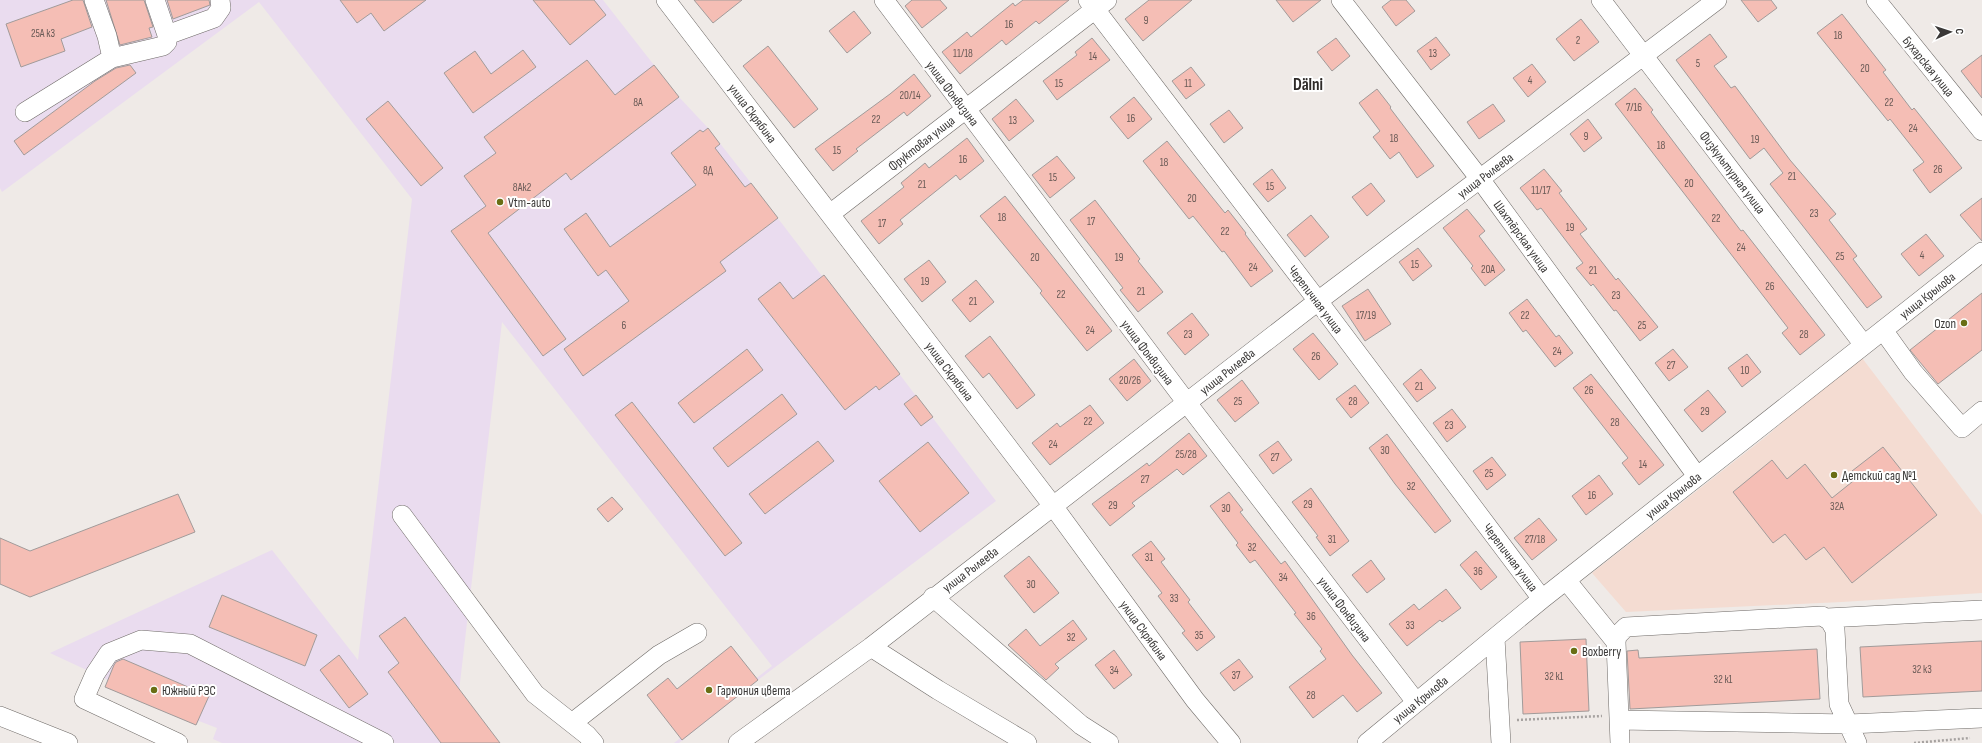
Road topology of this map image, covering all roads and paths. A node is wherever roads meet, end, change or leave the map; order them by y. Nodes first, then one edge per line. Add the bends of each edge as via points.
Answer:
1 (94, 0) edge
2 (155, 0) edge
3 (220, 0) edge
4 (666, 0) edge
5 (884, 0) edge
6 (1341, 0) edge
7 (1601, 0) edge
8 (1717, 0) edge
9 (1876, 0) edge
10 (1097, 3) edge
11 (167, 35) junction
12 (1644, 55) junction
13 (112, 58) junction
14 (965, 109) junction
15 (25, 112) dead end
16 (1982, 131) edge
17 (1480, 179) junction
18 (830, 214) junction
19 (1982, 252) edge
20 (1318, 301) junction
21 (1883, 330) junction
22 (1864, 345) junction
23 (1187, 403) junction
24 (1982, 411) edge
25 (1697, 476) junction
26 (1053, 506) junction
27 (402, 515) dead end
28 (1566, 580) junction
29 (933, 597) junction
30 (1542, 599) junction
31 (1982, 610) edge
32 (1827, 618) junction
33 (697, 633) dead end
34 (1495, 638) junction
35 (1616, 642) junction
36 (871, 647) junction
37 (1416, 702) junction
38 (0, 716) edge
39 (1982, 718) edge
40 (1619, 720) junction
41 (572, 723) junction
42 (1849, 724) junction
43 (1974, 738) dead end
44 (68, 743) edge
45 (178, 743) edge
46 (384, 743) edge
47 (594, 743) edge
48 (738, 743) edge
49 (1027, 743) edge
50 (1109, 743) edge
51 (1230, 743) edge
52 (1367, 743) edge
53 (1501, 743) edge
54 (1620, 743) edge
55 (1857, 743) edge
56 (1914, 743) edge

1 - 13 street
2 - 11 street
3 - 11 street via 220,12 214,18
4 - 18 street, улица Скрябина
5 - 14 street, улица Фонвизина
6 - 17 street, Шахтёрская улица
7 - 12 street, Физкультурная улица
8 - 12 street, улица Рылеева
9 - 16 street, Бухарская улица
10 - 14 street, Фруктовая улица
10 - 20 street, Черепичная улица
11 - 13 street via 167,42 163,46
12 - 17 street, улица Рылеева
12 - 22 street, Физкультурная улица
13 - 15 street
14 - 18 street, Фруктовая улица
14 - 23 street, улица Фонвизина
17 - 20 street, улица Рылеева
17 - 25 street, Шахтёрская улица
18 - 26 street, улица Скрябина
19 - 21 street, улица Крылова
20 - 23 street, улица Рылеева
20 - 30 street, Черепичная улица
21 - 22 street, улица Крылова
21 - 24 street via 1913,372 1962,428
22 - 25 street, улица Крылова
23 - 26 street, улица Рылеева
23 - 37 street, улица Фонвизина
25 - 28 street, улица Крылова
26 - 29 street, улица Рылеева
26 - 51 street, улица Скрябина via 1195,700
27 - 41 street via 535,694
28 - 30 street, улица Крылова
28 - 35 street
29 - 36 street, улица Рылеева
29 - 50 street via 1081,725
30 - 34 street, улица Крылова
31 - 32 street
32 - 35 street via 1822,616 1632,625 1621,630
32 - 42 street via 1835,630 1839,704
33 - 41 street via 659,655
34 - 37 street, улица Крылова
34 - 53 street
35 - 40 street
36 - 48 street, улица Рылеева
36 - 49 street
37 - 52 street, улица Крылова
38 - 44 street
39 - 42 street
40 - 42 street
40 - 54 street
41 - 47 street
42 - 55 street
43 - 56 path
45 - 46 street via 84,700 95,674 109,653 141,640 190,644

